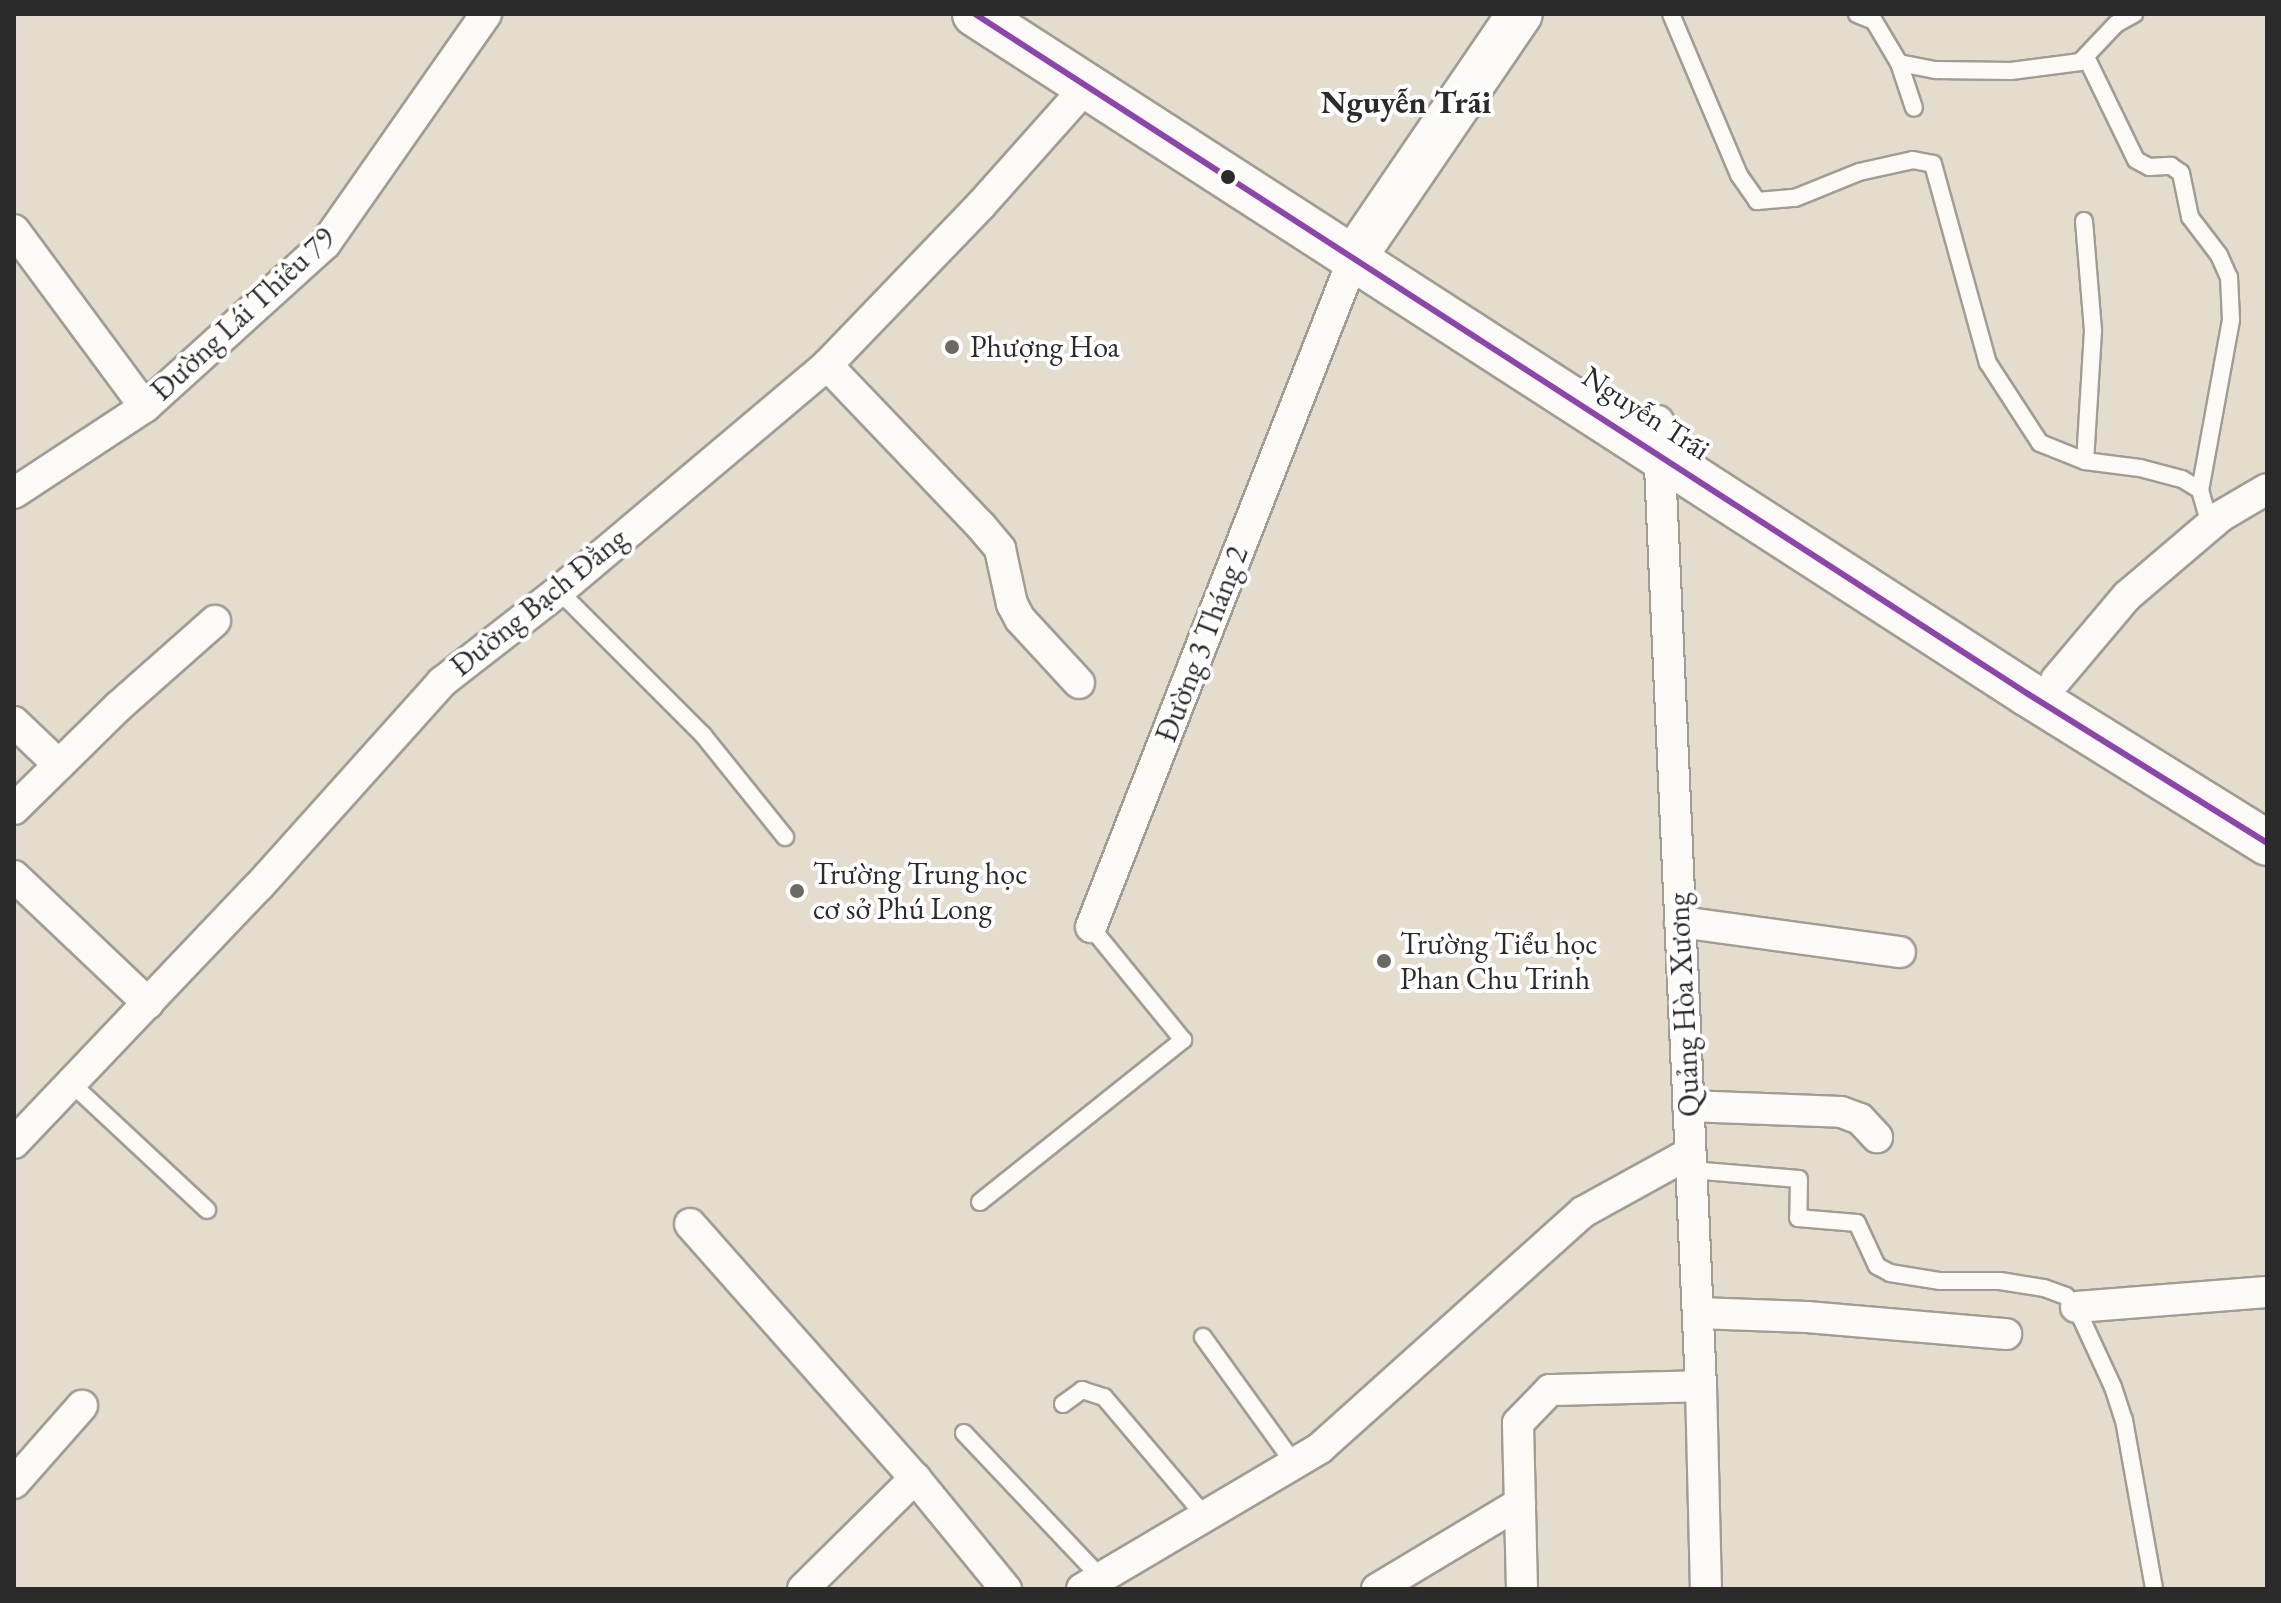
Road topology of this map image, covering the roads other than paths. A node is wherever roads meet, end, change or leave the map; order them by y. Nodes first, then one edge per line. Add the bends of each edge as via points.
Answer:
1 (486, 14) edge
2 (975, 14) edge
3 (1025, 14) edge
4 (1520, 14) edge
5 (1671, 14) edge
6 (1857, 14) edge
7 (2134, 14) edge
8 (1873, 17) edge
9 (2086, 57) junction
10 (1899, 63) junction
11 (1087, 86) junction
12 (1914, 108) dead end
13 (2084, 221) dead end
14 (14, 230) edge
15 (1362, 245) junction
16 (827, 365) junction
17 (145, 407) junction
18 (1658, 438) junction
19 (2085, 461) junction
20 (2267, 489) edge
21 (2200, 490) junction
22 (14, 493) edge
23 (2210, 525) junction
24 (559, 591) junction
25 (215, 621) dead end
26 (2056, 680) junction
27 (1079, 683) dead end
28 (14, 722) edge
29 (59, 765) junction
30 (2200, 786) junction
31 (14, 809) edge
32 (2267, 812) edge
33 (785, 837) dead end
34 (2267, 843) edge
35 (14, 876) edge
36 (1680, 922) junction
37 (1091, 927) joint
38 (1900, 952) dead end
39 (148, 1003) junction
40 (71, 1083) junction
41 (1688, 1106) junction
42 (17, 1134) edge
43 (1877, 1137) dead end
44 (1691, 1162) junction
45 (980, 1202) dead end
46 (207, 1210) dead end
47 (690, 1224) dead end
48 (2267, 1292) edge
49 (2076, 1307) junction
50 (1698, 1313) junction
51 (2006, 1334) dead end
52 (1203, 1337) dead end
53 (1701, 1386) junction
54 (1063, 1404) dead end
55 (82, 1406) dead end
56 (964, 1433) dead end
57 (1294, 1463) junction
58 (915, 1478) junction
59 (14, 1483) edge
60 (1520, 1503) junction
61 (1205, 1516) junction
62 (1390, 1581) edge
63 (1091, 1584) edge
64 (803, 1589) edge
65 (1006, 1589) edge
66 (1429, 1589) edge
67 (1522, 1589) edge
68 (1706, 1589) edge
69 (2154, 1589) edge

1 - 17 street, Đường Lái Thiêu 79 via 325,244
2 - 11 main road, Nguyễn Trãi
3 - 15 main road, Nguyễn Trãi
4 - 15 main road, Đường 3 Tháng 2
5 - 19 lane via 1739,175 1757,201 1795,198 1859,172 1913,160 1933,164 1988,363 2040,443
6 - 8 lane
7 - 9 lane via 2116,24
8 - 10 lane
9 - 10 lane via 2011,71 1936,70
9 - 21 lane via 2136,160 2181,173 2190,217 2229,277 2231,320
10 - 12 lane
11 - 15 main road, Nguyễn Trãi
11 - 16 street, Đường Bạch Đằng
13 - 19 lane via 2093,331
14 - 17 street
15 - 18 main road, Nguyễn Trãi
15 - 37 street, Đường 3 Tháng 2
16 - 24 street, Đường Bạch Đằng
16 - 27 street via 988,534 1004,560 1020,619
17 - 22 street, Đường Lái Thiêu 79
18 - 26 main road, Nguyễn Trãi
18 - 30 main road, Nguyễn Trãi
18 - 36 street, Quảng Hòa Xương
19 - 21 lane via 2140,468 2182,479
20 - 23 street
21 - 23 lane
23 - 26 street via 2127,596
24 - 33 lane via 703,735
24 - 39 street, Đường Bạch Đằng via 442,682
25 - 29 street
26 - 30 main road, Nguyễn Trãi
28 - 29 street
29 - 31 street
30 - 32 main road, Nguyễn Trãi
30 - 34 main road, Nguyễn Trãi
35 - 39 street
36 - 38 street
36 - 41 street, Quảng Hòa Xương
37 - 45 lane, Đường 3 Tháng 2 via 1183,1040
39 - 40 street, Đường Bạch Đằng
40 - 42 street, Đường Bạch Đằng
40 - 46 lane
41 - 43 street via 1841,1112 1860,1119
41 - 44 street, Quảng Hòa Xương
44 - 49 lane via 1799,1179 1798,1218 1857,1223 1877,1266 1890,1273 2044,1288 2066,1296
44 - 50 street, Quảng Hòa Xương
44 - 57 street via 1583,1212 1320,1448
47 - 58 street
48 - 49 street
49 - 69 lane via 2124,1420
50 - 51 street
50 - 53 street, Quảng Hòa Xương
52 - 57 lane
53 - 60 street via 1550,1390 1518,1423
53 - 68 street, Quảng Hòa Xương
54 - 61 lane via 1082,1390 1104,1397
55 - 59 street
56 - 63 lane
57 - 61 street
58 - 64 street
58 - 65 street
60 - 62 street
60 - 67 street
61 - 63 street
62 - 66 street

